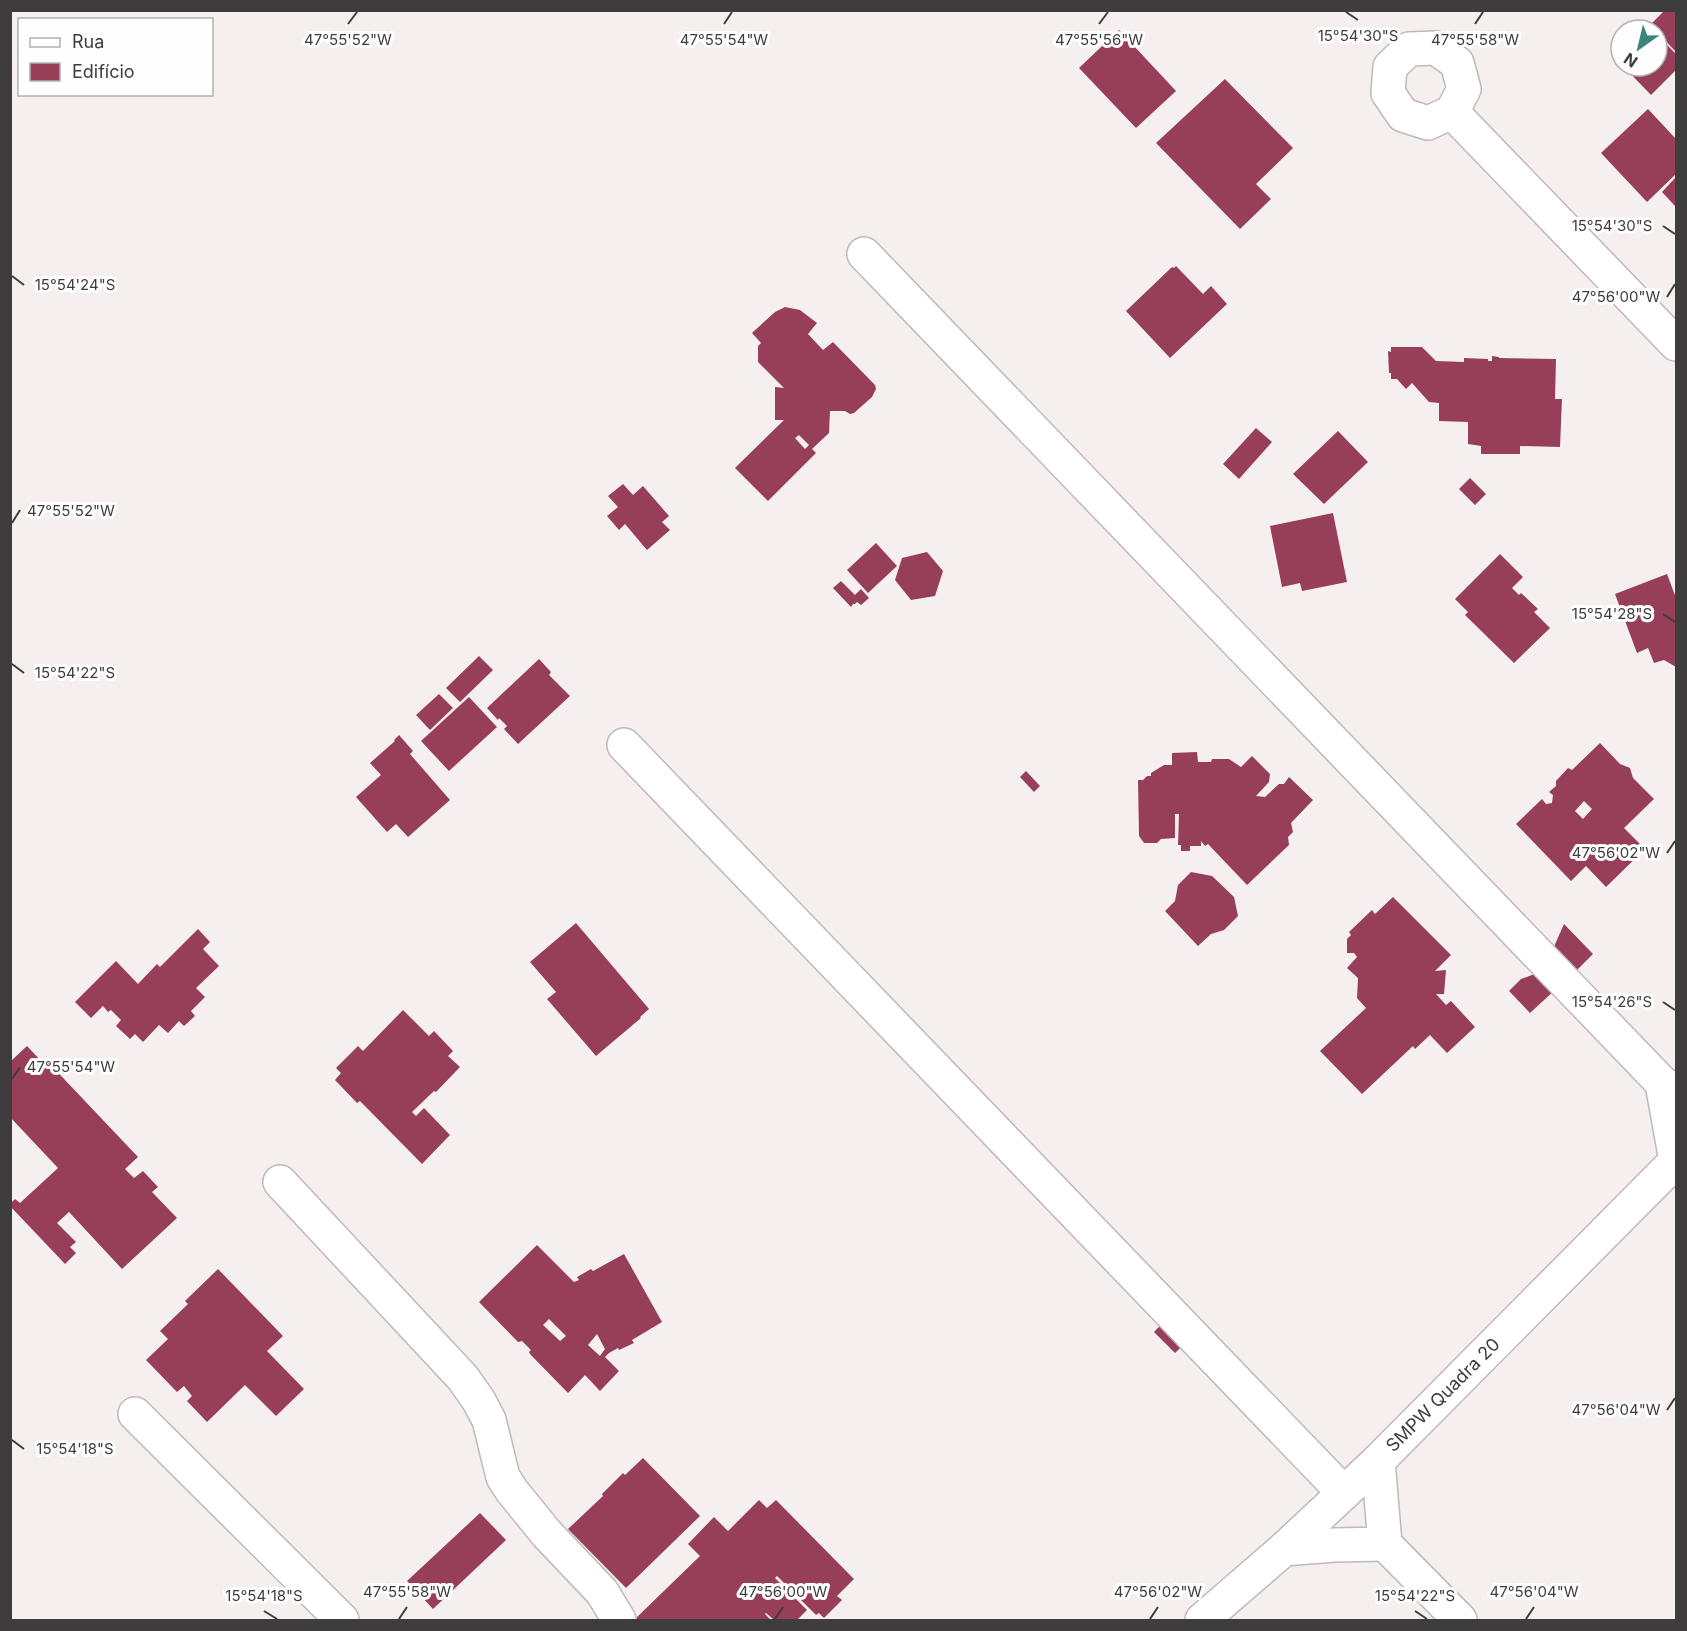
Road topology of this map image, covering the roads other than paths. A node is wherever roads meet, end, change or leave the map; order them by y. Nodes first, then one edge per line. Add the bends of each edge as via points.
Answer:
1 (1452, 112) dead end
2 (864, 254) dead end
3 (1677, 344) edge
4 (624, 745) dead end
5 (1669, 1087) edge
6 (1676, 1161) edge
7 (279, 1182) dead end
8 (135, 1414) dead end
9 (1378, 1461) junction
10 (1344, 1492) junction
11 (1385, 1544) junction
12 (1284, 1549) junction
13 (342, 1620) edge
14 (619, 1620) edge
15 (1202, 1620) edge
16 (1460, 1620) edge

1 - 3 street
2 - 5 street
4 - 10 street
5 - 6 street
6 - 9 street, SMPW Quadra 20
7 - 14 street via 463,1378 489,1420 503,1477 512,1491 602,1592
8 - 13 street
9 - 10 street, SMPW Quadra 20
9 - 11 street
10 - 12 street, SMPW Quadra 20
11 - 12 street
11 - 16 street
12 - 15 street, SMPW Quadra 20

